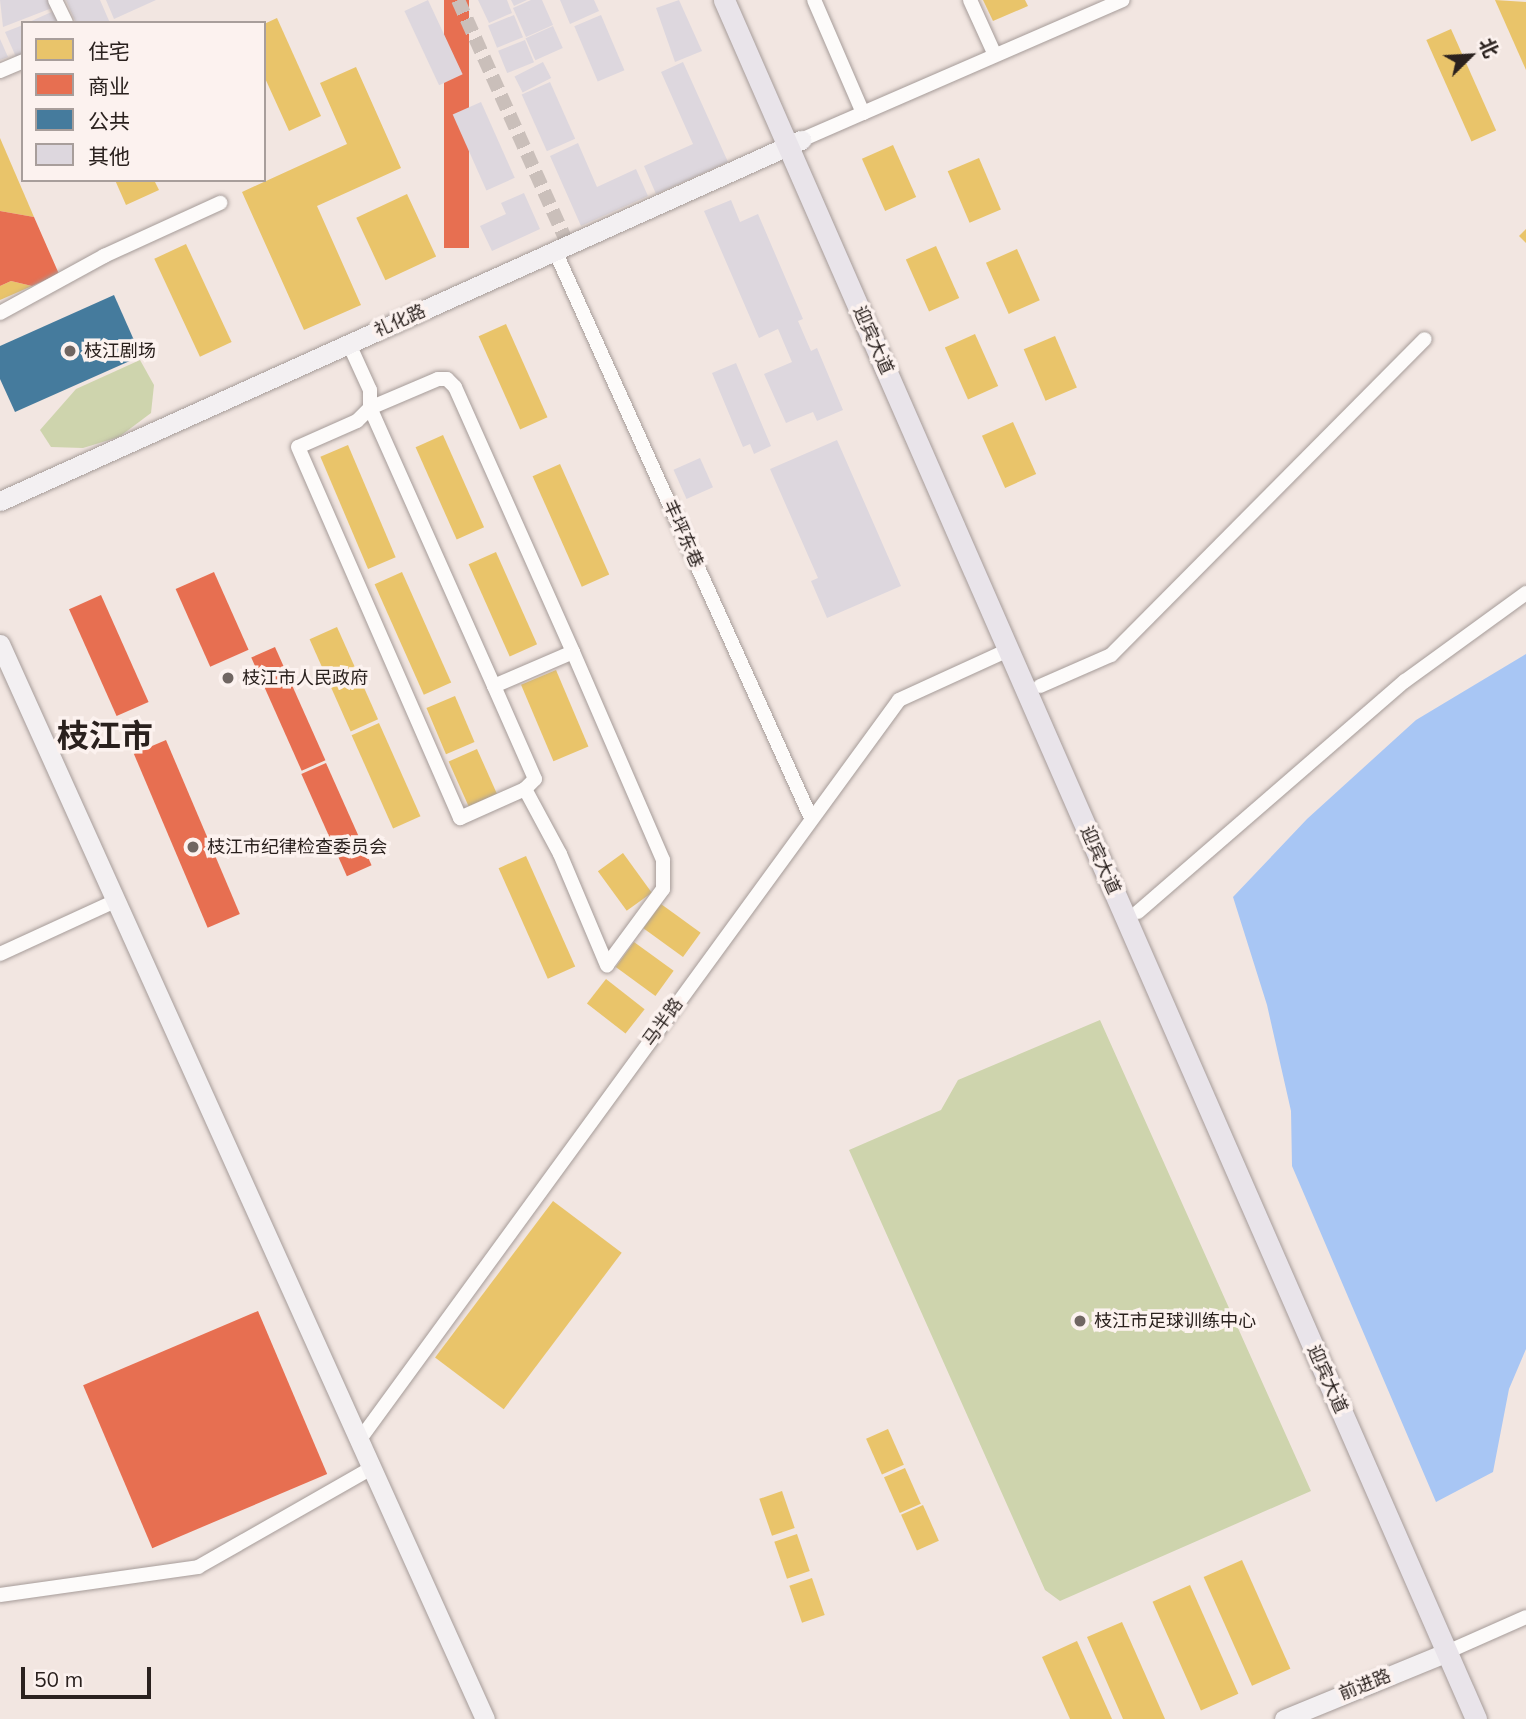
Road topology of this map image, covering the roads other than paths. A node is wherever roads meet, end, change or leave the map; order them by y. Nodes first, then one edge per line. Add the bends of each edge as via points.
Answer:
1 (55, 0) edge
2 (724, 0) edge
3 (740, 0) edge
4 (814, 0) edge
5 (970, 0) edge
6 (1123, 0) edge
7 (65, 21) edge
8 (995, 55) junction
9 (21, 62) edge
10 (0, 71) edge
11 (863, 113) junction
12 (794, 143) junction
13 (220, 203) dead end
14 (555, 251) junction
15 (0, 313) edge
16 (1425, 339) dead end
17 (349, 344) junction
18 (370, 408) junction
19 (0, 501) edge
20 (1526, 593) edge
21 (0, 644) edge
22 (1009, 650) junction
23 (573, 652) junction
24 (494, 686) junction
25 (1040, 686) junction
26 (525, 789) junction
27 (811, 818) junction
28 (115, 901) junction
29 (1138, 912) junction
30 (0, 954) edge
31 (358, 1442) junction
32 (370, 1469) junction
33 (0, 1595) edge
34 (1526, 1617) edge
35 (1453, 1649) junction
36 (485, 1719) edge
37 (1283, 1719) edge
38 (1476, 1719) edge
39 (1492, 1719) edge

1 - 7 street
2 - 12 main road, 迎宾大道
3 - 12 main road, 迎宾大道
4 - 11 street
5 - 8 street
6 - 8 street
8 - 11 street
9 - 10 street
11 - 12 street
12 - 14 street, 礼化路
12 - 22 main road, 迎宾大道
12 - 25 main road, 迎宾大道
13 - 15 street via 104,256
14 - 17 street, 礼化路
14 - 27 street, 丰坪东巷
16 - 25 street via 1111,654
17 - 18 street via 370,390
17 - 19 street, 礼化路
18 - 23 street via 438,379 447,379 455,387
18 - 24 street
18 - 26 street via 357,421 298,447 460,818
20 - 29 street via 1405,681
21 - 28 street
22 - 27 street, 马半路 via 899,700
22 - 35 main road, 迎宾大道
23 - 24 street
23 - 26 street via 663,860 663,889 607,965 560,854
24 - 26 street via 536,779
25 - 29 main road, 迎宾大道
27 - 31 street, 马半路
28 - 30 street
28 - 31 street
29 - 35 main road, 迎宾大道
31 - 32 street
32 - 33 street via 198,1567
32 - 36 street
34 - 35 street
35 - 37 street, 前进路
35 - 38 main road, 迎宾大道
35 - 39 main road, 迎宾大道

